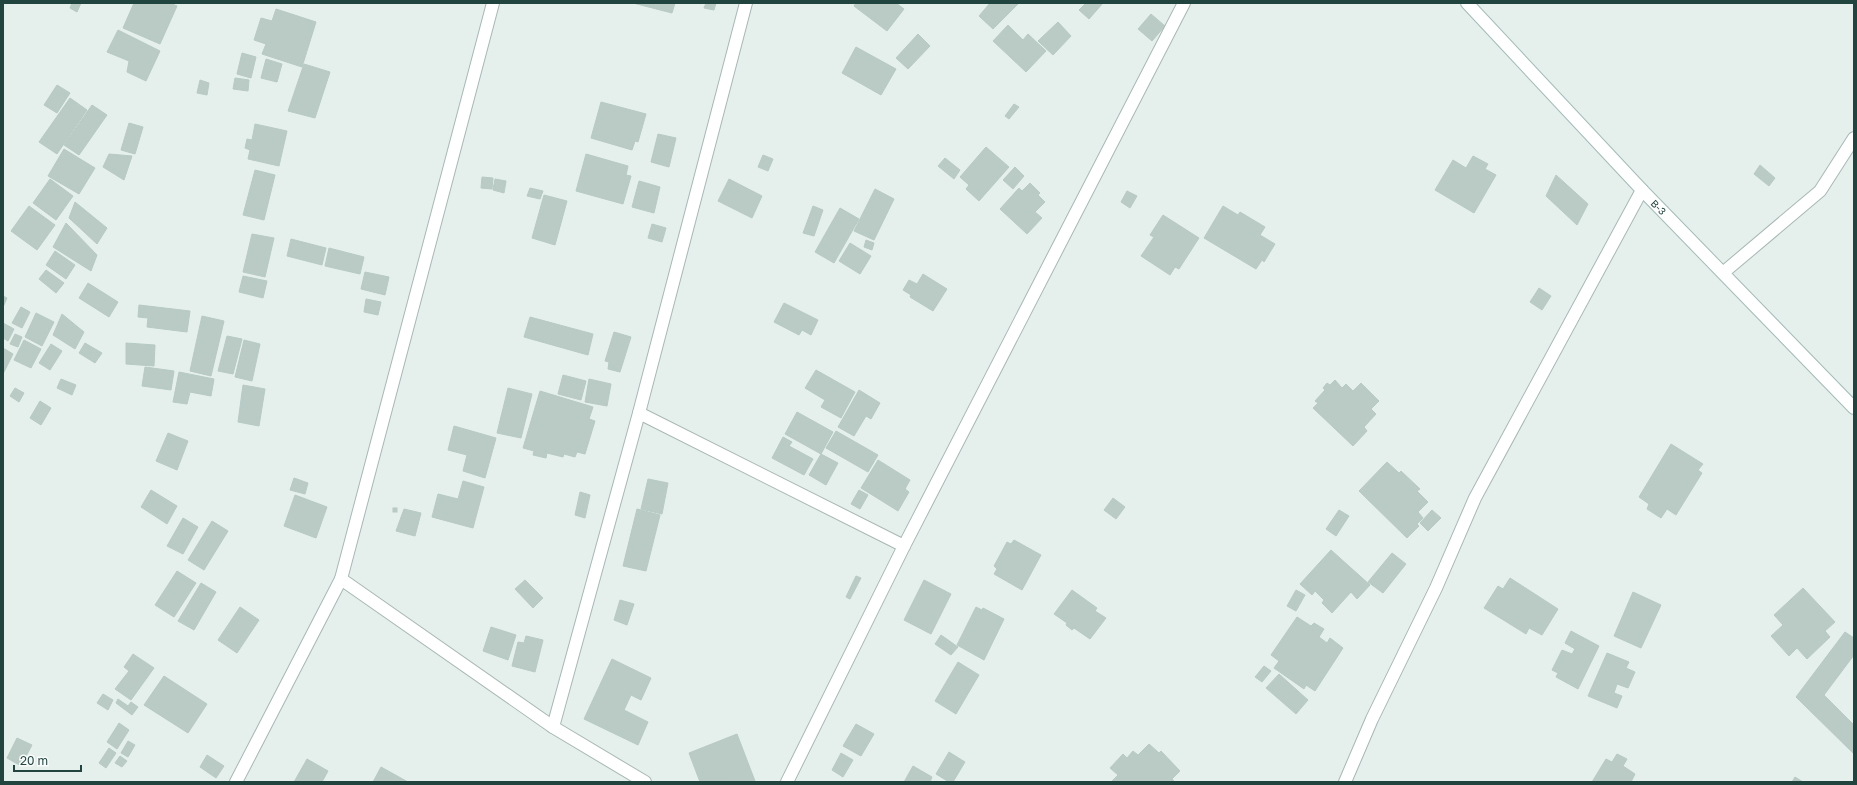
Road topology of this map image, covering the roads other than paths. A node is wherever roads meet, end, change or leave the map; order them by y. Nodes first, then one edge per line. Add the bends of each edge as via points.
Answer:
1 (493, 3) edge
2 (746, 3) edge
3 (1468, 3) edge
4 (1182, 4) edge
5 (1854, 138) edge
6 (1642, 190) junction
7 (1724, 272) junction
8 (1854, 408) edge
9 (639, 413) junction
10 (904, 546) junction
11 (341, 579) junction
12 (553, 727) junction
13 (236, 782) edge
14 (645, 782) edge
15 (787, 782) edge
16 (1345, 782) edge

1 - 11 street
2 - 9 street
3 - 6 street, B-3
4 - 10 street
5 - 7 street via 1820,191
6 - 7 street, B-3
6 - 16 street via 1475,498
7 - 8 street, B-3
9 - 10 street
9 - 12 street
10 - 15 street
11 - 12 street
11 - 13 street
12 - 14 street

